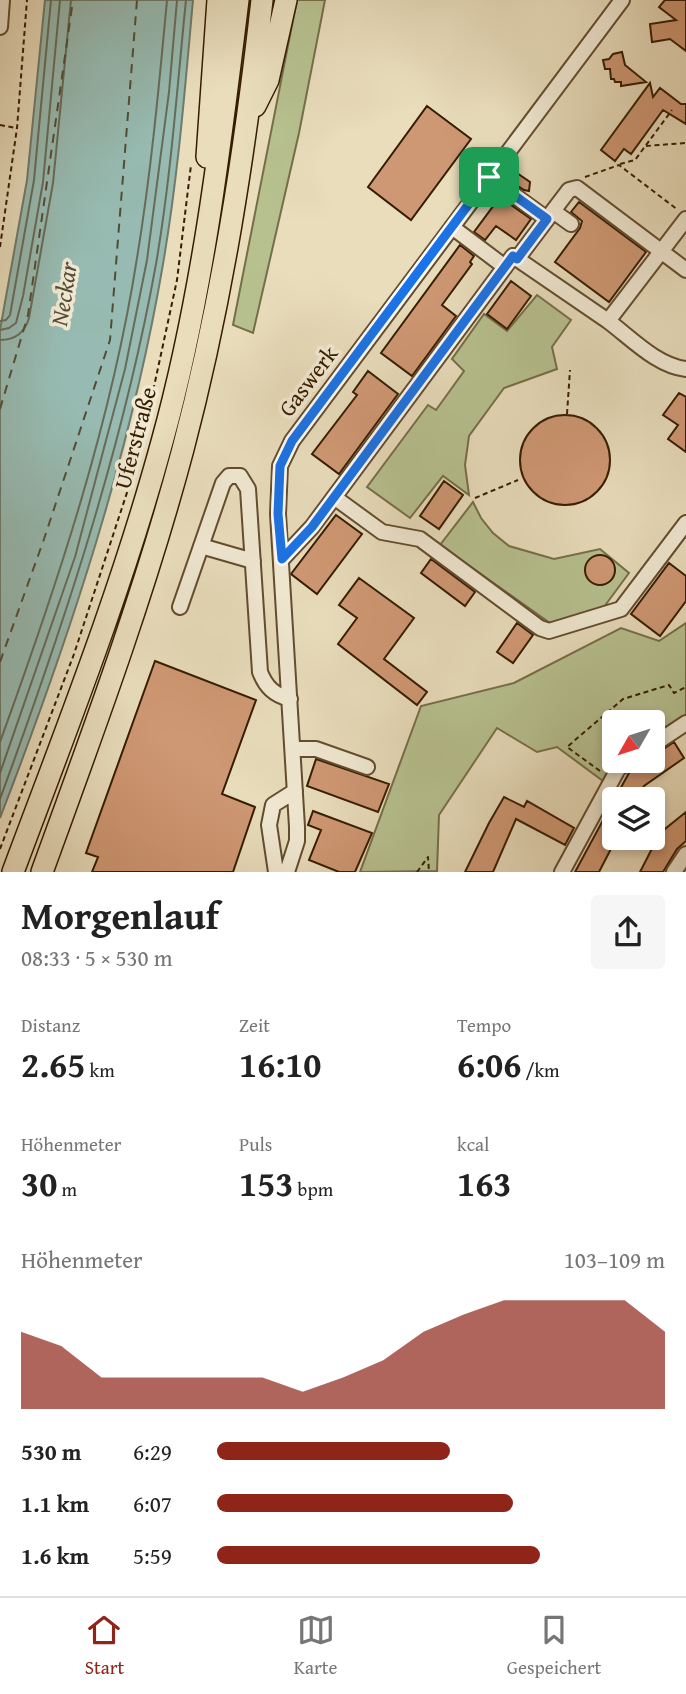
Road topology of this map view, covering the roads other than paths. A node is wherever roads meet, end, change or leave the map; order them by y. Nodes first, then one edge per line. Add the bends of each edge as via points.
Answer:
1 (2, 0) edge
2 (218, 0) edge
3 (238, 0) edge
4 (262, 0) edge
5 (286, 0) edge
6 (622, 0) edge
7 (0, 27) edge
8 (248, 121) junction
9 (489, 177) junction
10 (214, 193) junction
11 (550, 215) junction
12 (686, 218) edge
13 (571, 224) dead end
14 (452, 227) junction
15 (661, 253) junction
16 (511, 263) junction
17 (686, 271) edge
18 (608, 321) junction
19 (680, 368) edge
20 (686, 380) edge
21 (334, 497) junction
22 (686, 523) edge
23 (201, 546) junction
24 (282, 559) junction
25 (253, 561) junction
26 (180, 607) dead end
27 (290, 699) junction
28 (684, 728) edge
29 (665, 738) edge
30 (293, 749) junction
31 (367, 767) dead end
32 (615, 774) edge
33 (295, 791) junction
34 (686, 854) edge
35 (13, 872) edge
36 (42, 872) edge
37 (276, 872) edge
38 (287, 872) edge
39 (562, 872) edge
40 (674, 872) edge

1 - 7 street
2 - 10 highway via 206,151
3 - 10 highway, Uferstraße
4 - 8 highway, Uferstraße
5 - 8 highway via 268,80
6 - 9 street, Gaswerk
8 - 36 highway, Uferstraße via 211,336 183,450 138,600
9 - 11 street
9 - 14 street, Gaswerk
10 - 35 highway, Uferstraße via 189,327 140,520
11 - 13 street
11 - 15 street via 569,190 576,188
11 - 16 street
12 - 15 street
14 - 16 street
14 - 24 street, Gaswerk via 292,441 280,466
15 - 17 street
15 - 18 street
16 - 18 street
16 - 21 street
18 - 19 street
19 - 20 street via 678,374
21 - 22 street via 383,532 420,539 549,631 621,610
21 - 24 street
23 - 25 street
23 - 25 street via 223,483 229,475 240,476 248,488
23 - 26 street
24 - 27 street, Gaswerk
25 - 27 street via 260,672 271,691
27 - 30 street, Gaswerk
28 - 29 street
30 - 31 street via 316,749
30 - 33 street, Gaswerk
32 - 39 street
33 - 37 street via 273,805 269,825
33 - 38 street, Gaswerk via 297,841
34 - 40 street

